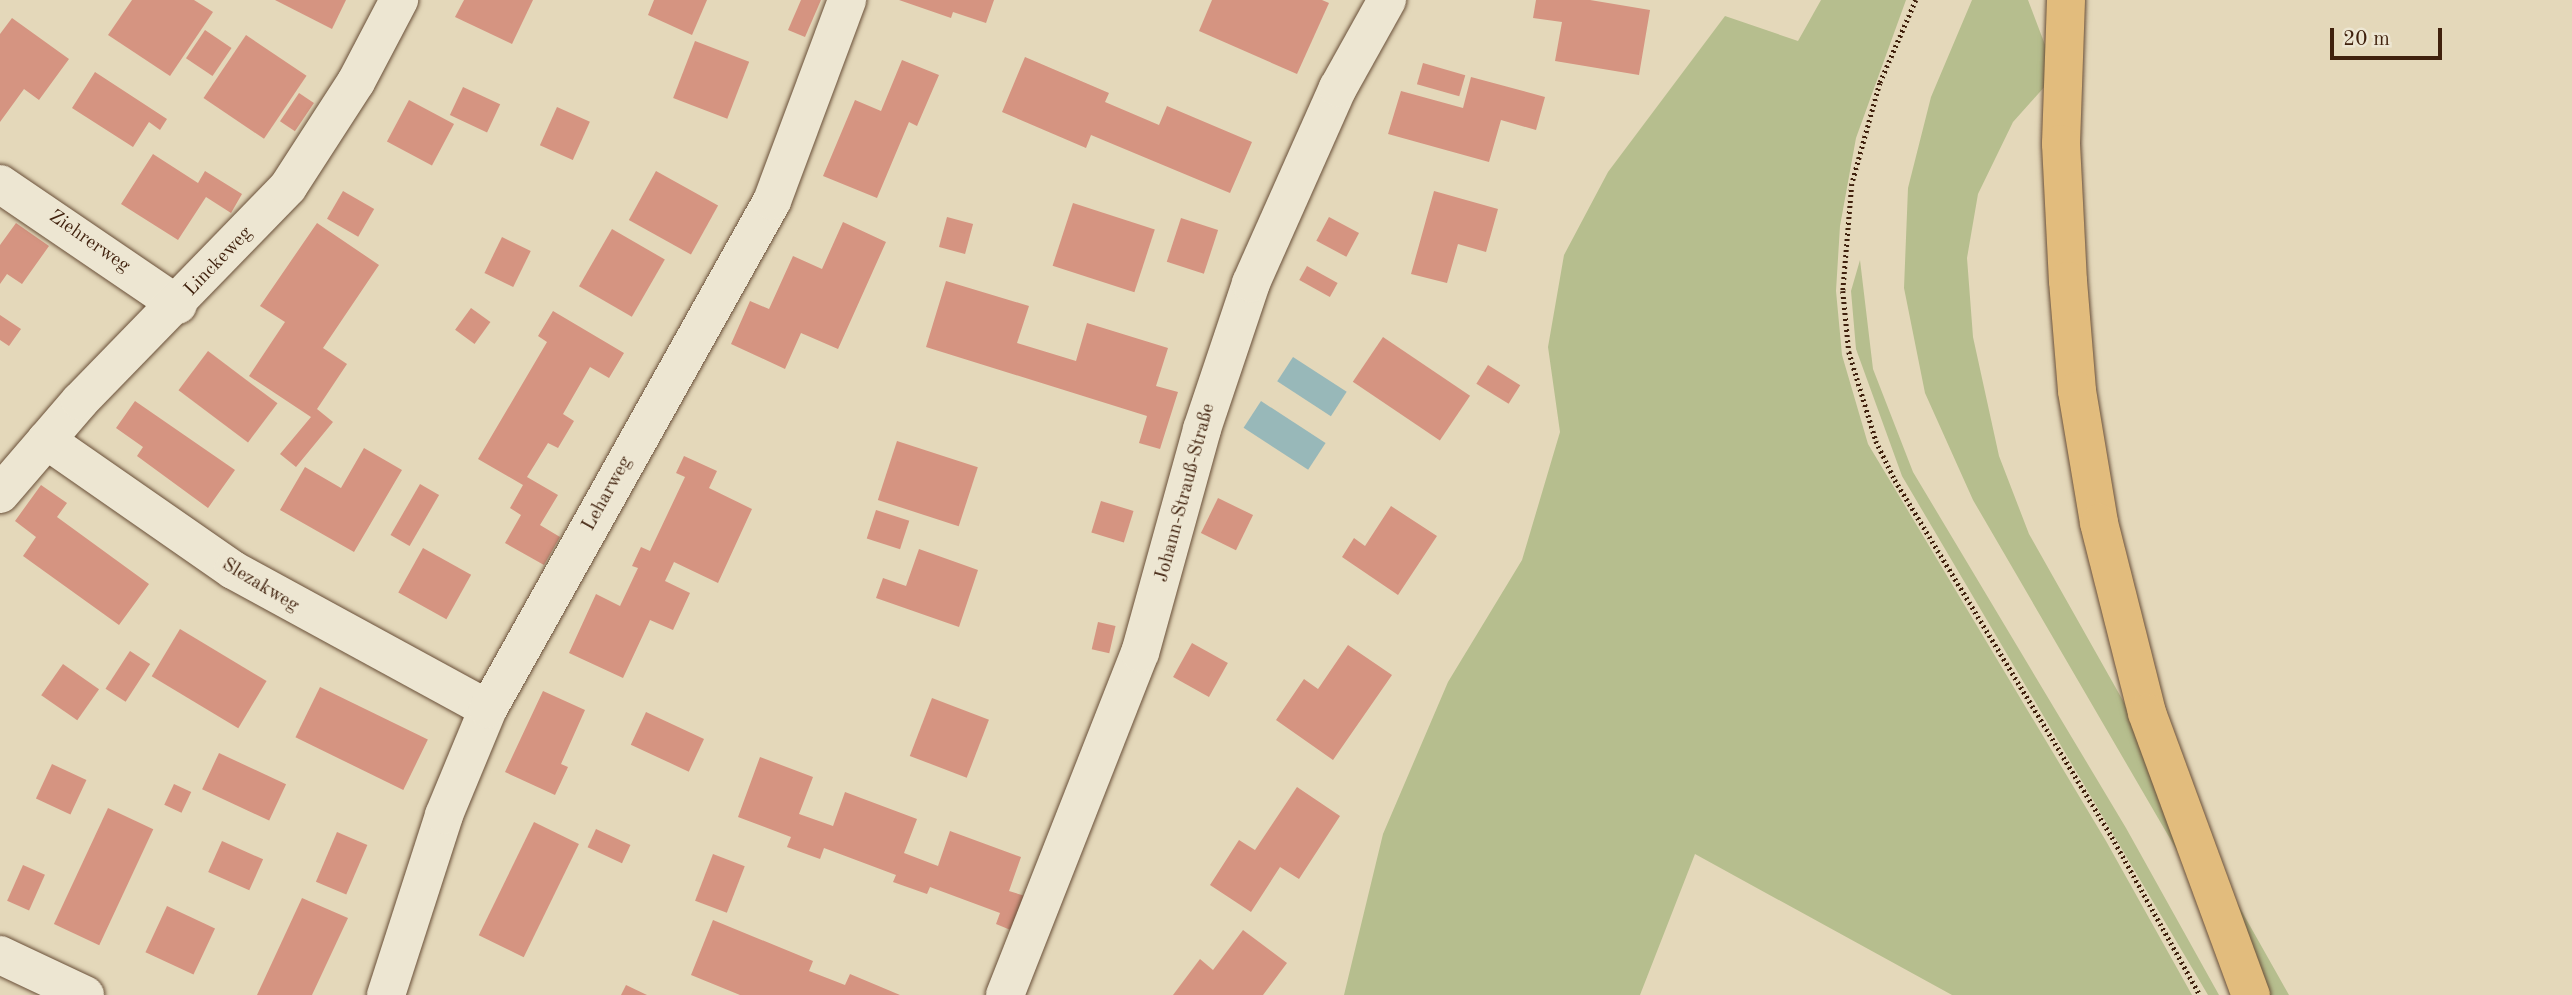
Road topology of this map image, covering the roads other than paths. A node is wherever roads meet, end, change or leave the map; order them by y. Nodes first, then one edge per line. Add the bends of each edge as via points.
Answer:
1 (398, 0) edge
2 (847, 0) edge
3 (1387, 0) edge
4 (2066, 0) edge
5 (0, 184) edge
6 (178, 305) junction
7 (46, 440) junction
8 (0, 494) edge
9 (488, 709) junction
10 (0, 955) edge
11 (85, 995) edge
12 (386, 995) edge
13 (1005, 995) edge
14 (2251, 995) edge

1 - 6 street, Linckeweg via 355,82 288,187
2 - 9 street, Leharweg via 772,201
3 - 13 street, Johann-Strauß-Straße via 1338,88 1251,284 1202,429 1140,653
4 - 14 main road via 2061,144 2068,281 2077,391 2099,523 2147,713
5 - 6 street, Ziehrerweg
6 - 7 street, Linckeweg
7 - 8 street, Linckeweg
7 - 9 street, Slezakweg via 243,577
9 - 12 street, Leharweg via 444,815
10 - 11 street

